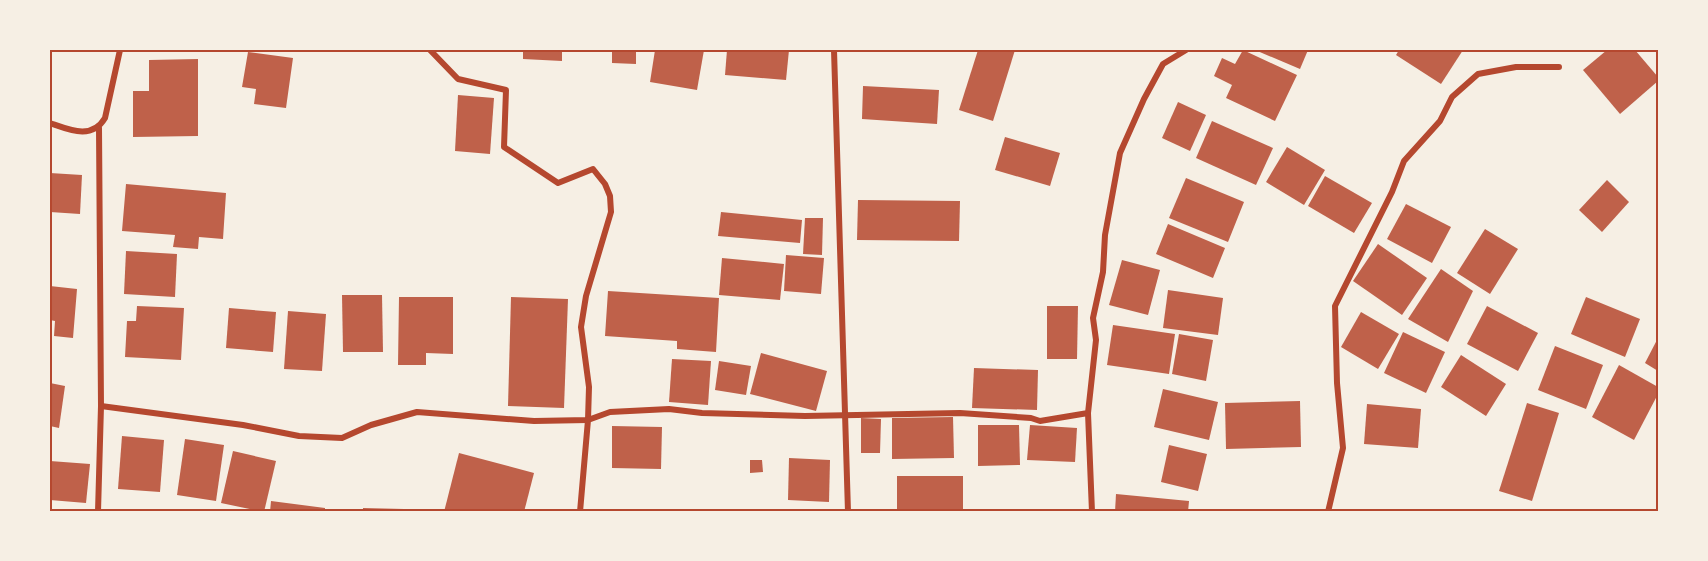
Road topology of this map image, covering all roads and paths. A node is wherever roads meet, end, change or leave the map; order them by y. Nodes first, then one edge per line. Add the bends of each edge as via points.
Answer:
1 (120, 50) edge
2 (430, 50) edge
3 (834, 50) edge
4 (1186, 50) edge
5 (1559, 67) dead end
6 (50, 123) edge
7 (99, 128) junction
8 (102, 406) junction
9 (1088, 413) junction
10 (847, 414) junction
11 (588, 420) junction
12 (98, 512) edge
13 (580, 512) edge
14 (849, 512) edge
15 (1092, 512) edge
16 (1328, 512) edge

1 - 7 street via 105,118
2 - 11 street via 458,79 506,90 504,147 558,183 593,169 605,184 611,212 581,327 589,387
3 - 10 street
4 - 9 street via 1163,64 1120,153 1093,318 1096,340
5 - 16 street via 1516,67 1478,74 1452,97 1440,121 1404,161 1335,306 1343,448
6 - 7 street via 69,130 90,132
7 - 8 street
8 - 11 street via 299,436 342,438 370,425 417,412 534,421
8 - 12 street
9 - 10 street via 1040,421 960,413
9 - 15 street
10 - 11 street via 805,416 669,409 610,412
10 - 14 street
11 - 13 street

